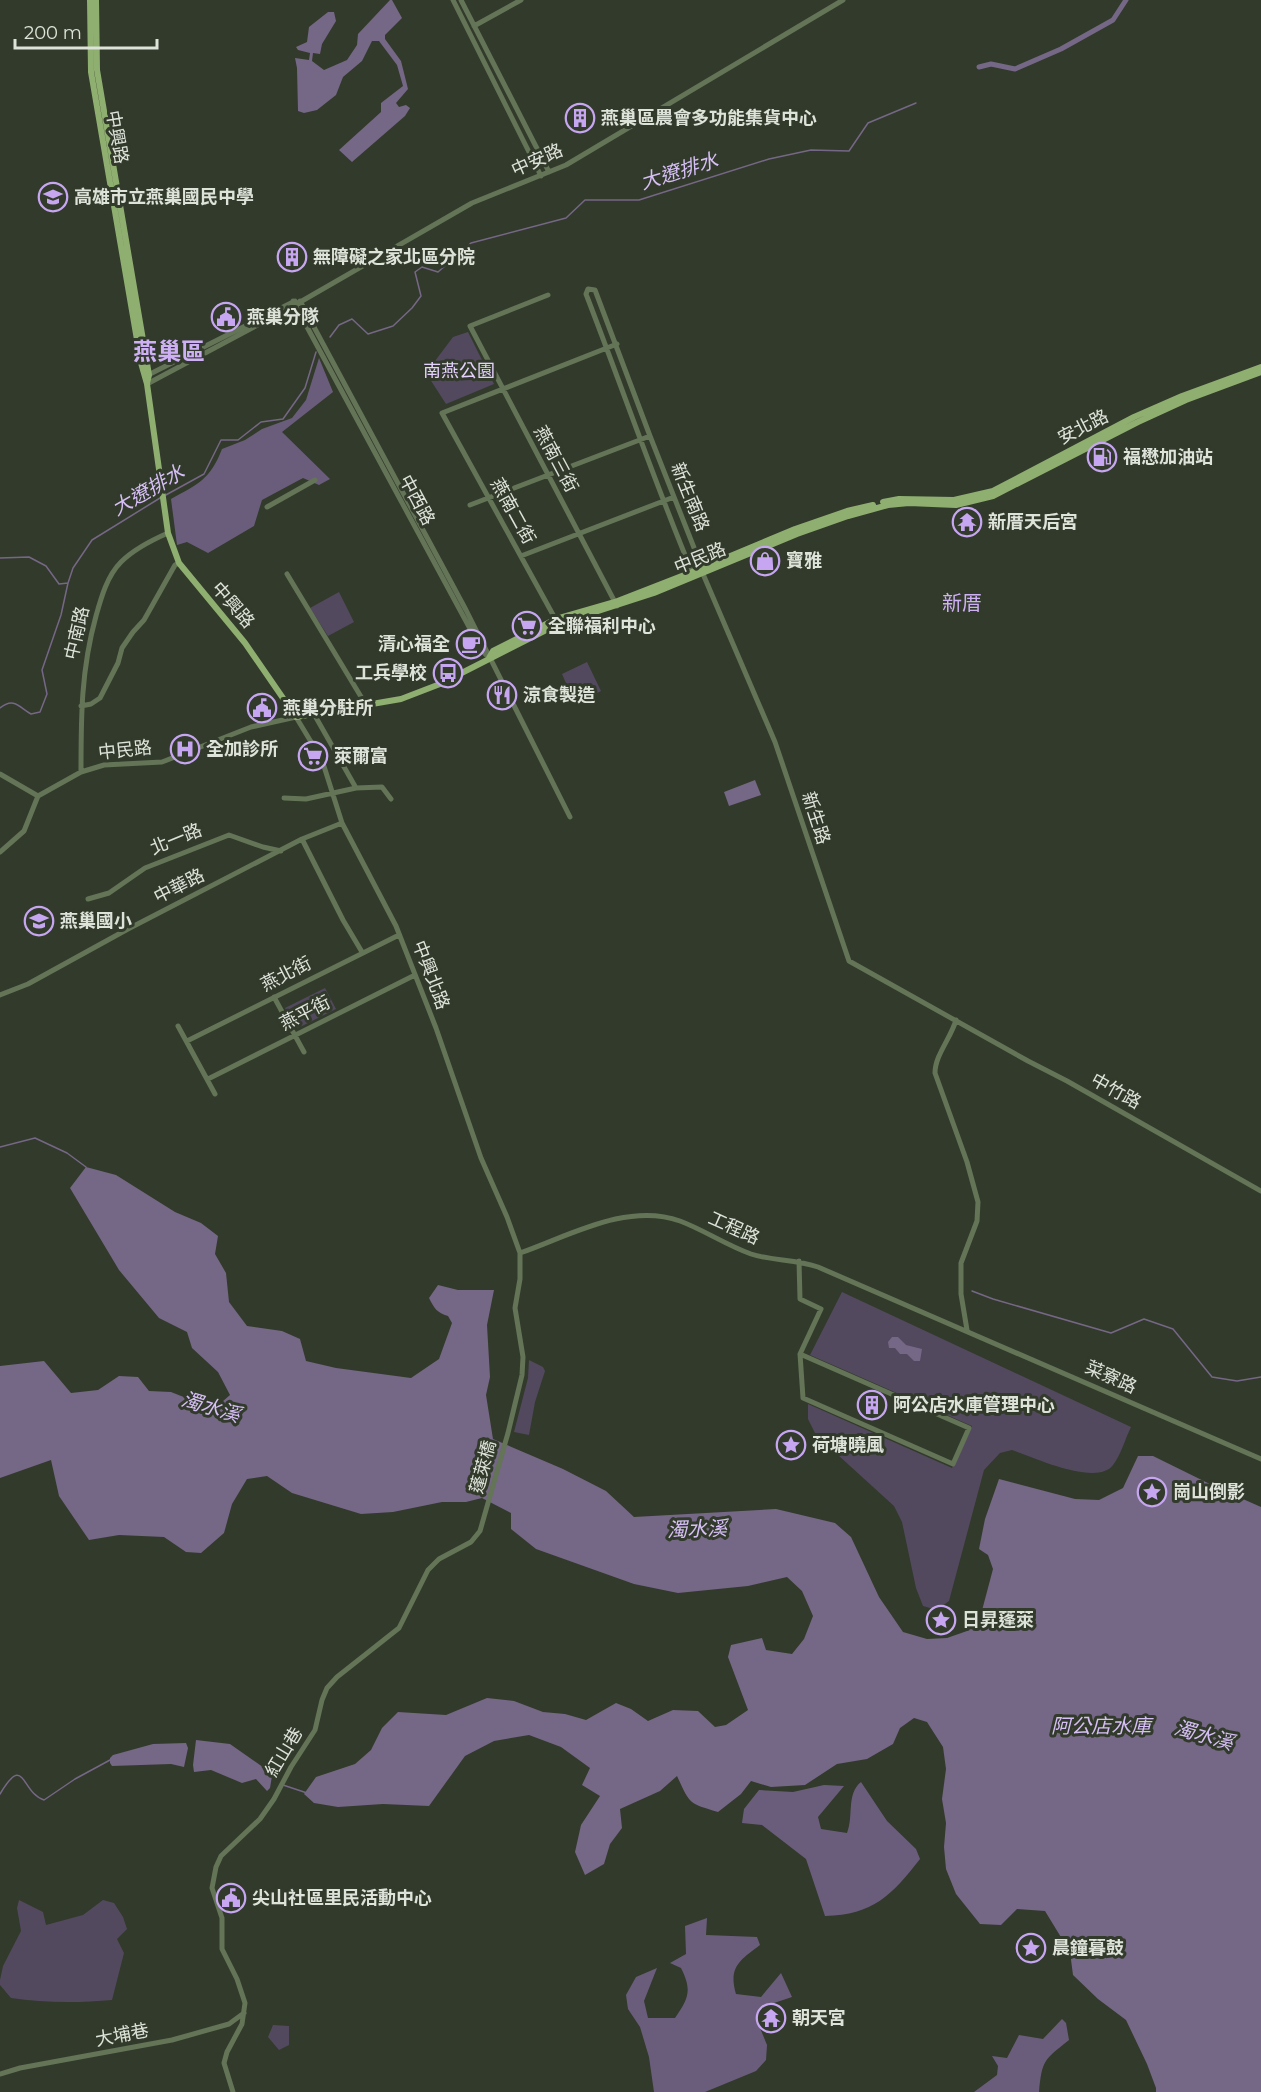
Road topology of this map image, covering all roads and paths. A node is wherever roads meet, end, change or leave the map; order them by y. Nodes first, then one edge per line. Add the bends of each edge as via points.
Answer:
1 (90, 0) edge
2 (96, 0) edge
3 (453, 0) edge
4 (460, 0) edge
5 (521, 0) edge
6 (843, 0) edge
7 (474, 26) junction
8 (549, 172) junction
9 (541, 177) junction
10 (115, 191) junction
11 (548, 295) dead end
12 (296, 302) junction
13 (617, 344) junction
14 (607, 348) junction
15 (1261, 367) edge
16 (1261, 372) edge
17 (147, 378) junction
18 (502, 389) junction
19 (650, 436) junction
20 (639, 440) junction
21 (547, 475) junction
22 (315, 480) dead end
23 (674, 497) junction
24 (489, 498) junction
25 (918, 500) joint
26 (663, 502) junction
27 (470, 504) dead end
28 (927, 505) joint
29 (267, 507) dead end
30 (168, 533) junction
31 (580, 535) junction
32 (521, 556) junction
33 (178, 563) junction
34 (703, 571) junction
35 (692, 572) junction
36 (287, 574) dead end
37 (616, 604) junction
38 (557, 621) junction
39 (489, 658) junction
40 (366, 705) junction
41 (81, 706) junction
42 (314, 714) junction
43 (296, 717) junction
44 (81, 772) junction
45 (0, 774) edge
46 (356, 788) junction
47 (333, 793) junction
48 (39, 796) junction
49 (284, 798) dead end
50 (391, 799) dead end
51 (570, 817) dead end
52 (342, 823) junction
53 (302, 839) junction
54 (281, 851) junction
55 (0, 852) edge
56 (88, 899) dead end
57 (399, 935) junction
58 (362, 952) junction
59 (415, 975) junction
60 (0, 995) edge
61 (274, 997) junction
62 (956, 1020) junction
63 (178, 1026) dead end
64 (295, 1035) junction
65 (188, 1041) junction
66 (304, 1052) dead end
67 (208, 1079) junction
68 (215, 1094) dead end
69 (1261, 1191) edge
70 (520, 1253) junction
71 (799, 1261) junction
72 (967, 1330) junction
73 (800, 1354) junction
74 (1261, 1459) edge
75 (487, 1509) joint
76 (244, 2013) junction
77 (0, 2074) edge
78 (233, 2092) edge

1 - 10 main road, 中興路 via 91,72
2 - 10 main road, 中興路 via 97,70
3 - 9 street
4 - 7 street
5 - 7 street
6 - 8 street, 中安路
7 - 8 street
8 - 9 street, 中安路
9 - 12 street, 中安路 via 472,203
10 - 17 main road, 中興路
11 - 18 street, 燕南三街 via 470,326
12 - 17 street, 中安路
12 - 39 street, 中西路
13 - 14 street
13 - 14 street, 新生南路 via 595,290 588,289 586,294
13 - 19 street, 新生南路
14 - 18 street
14 - 20 street, 新生南路
15 - 25 main road, 安北路 via 1134,417 993,491 954,500
16 - 28 main road, 安北路 via 1185,400 993,496 966,504
17 - 30 main road, 中興路
18 - 21 street, 燕南三街
18 - 24 street, 燕南二街 via 442,413
19 - 20 street
19 - 23 street, 新生南路
20 - 21 street
20 - 26 street, 新生南路
21 - 24 street
21 - 31 street, 燕南三街
22 - 29 street
23 - 26 street
23 - 34 street, 新生南路
24 - 27 street
24 - 32 street, 燕南二街
25 - 34 main road, 中民路 via 899,499 847,511 795,529
26 - 31 street
26 - 35 street, 新生南路
28 - 34 main road, 中民路 via 888,505 855,514
30 - 33 main road, 中興路
30 - 41 street, 中南路 via 122,560 107,584 85,665
31 - 32 street
31 - 37 street, 燕南三街
32 - 38 street, 燕南二街
33 - 41 street via 122,648 100,698
33 - 43 main road, 中興路 via 245,643
34 - 35 main road, 中民路
34 - 37 main road, 中民路
34 - 62 street, 新生路 via 775,742 849,961
35 - 37 main road, 中民路
36 - 40 street
37 - 38 main road, 中民路
38 - 39 main road, 中民路
39 - 40 main road, 中民路 via 401,699
39 - 51 street, 中西路
40 - 42 main road, 中民路
41 - 44 street, 中南路
42 - 43 main road, 中民路
42 - 46 street
43 - 44 street, 中民路 via 251,727 162,762 104,765
43 - 47 street, 中興北路 via 322,760
44 - 48 street, 中民路
45 - 48 street
46 - 47 street
46 - 50 street via 382,787
47 - 49 street via 306,799
47 - 52 street, 中興北路
48 - 55 street via 24,831
52 - 53 street, 中華路
52 - 57 street, 中興北路
53 - 54 street, 中華路
53 - 58 street
54 - 56 street, 北一路 via 229,835 145,868 109,893
54 - 60 street, 中華路
57 - 58 street, 燕北街
57 - 59 street, 中興北路
58 - 61 street, 燕北街
59 - 64 street, 燕平街
59 - 70 street, 中興北路
61 - 64 street
61 - 65 street, 燕北街
62 - 69 street, 中竹路
62 - 72 street via 935,1073 978,1203 977,1221 961,1263
63 - 65 street
64 - 66 street
64 - 67 street, 燕平街
65 - 67 street
67 - 68 street
70 - 71 street, 工程路 via 610,1220 653,1216 677,1220 760,1257
70 - 75 street, 蓬萊橋 via 515,1308 522,1375
71 - 72 street, 工程路
71 - 73 street via 800,1299 821,1309
72 - 74 street, 菜寮路
73 - 73 street via 803,1398 953,1464 969,1428
75 - 76 street, 紅山巷 via 480,1531 471,1542 439,1559 428,1570 399,1628 327,1688 315,1730 282,1785 260,1819 221,1856 213,1874 213,1894 222,1918 222,1949 242,1991
76 - 77 street, 大埔巷 via 229,2024 172,2040
76 - 78 street via 224,2063

